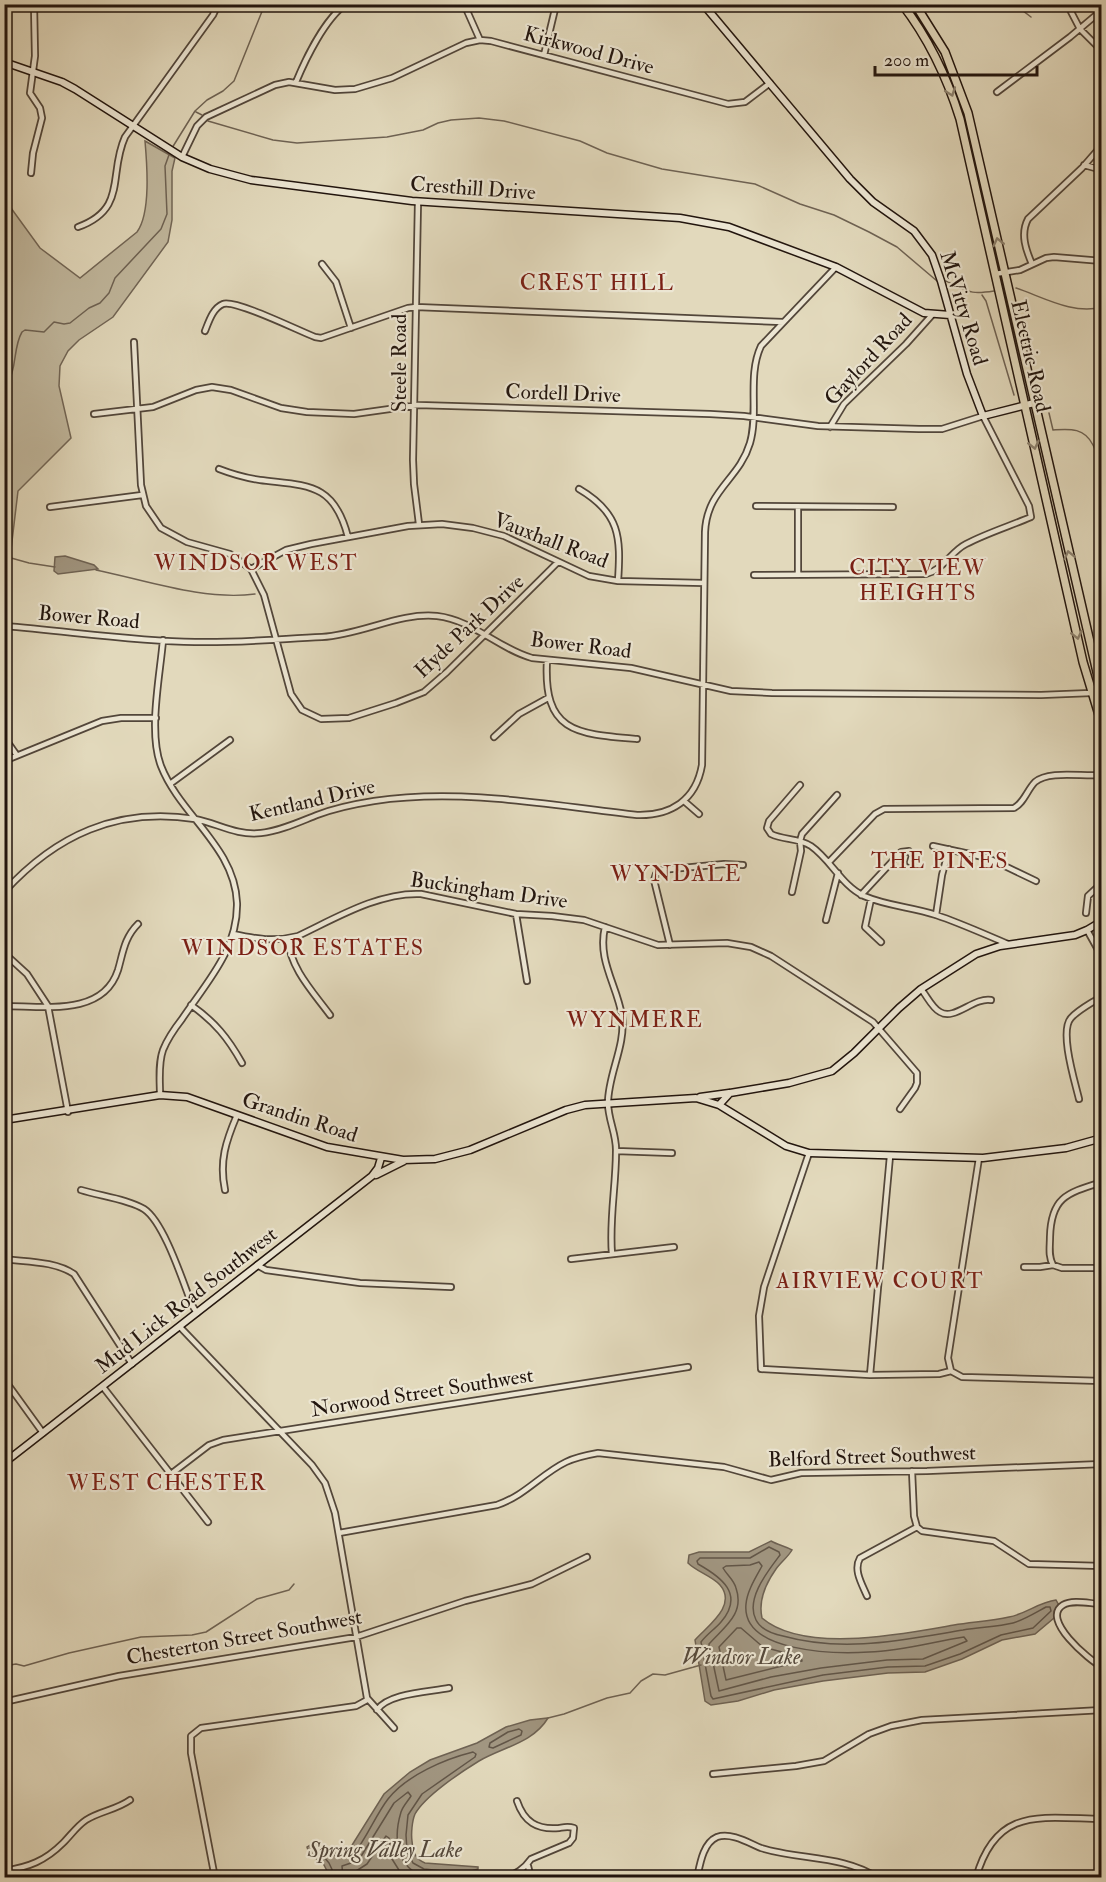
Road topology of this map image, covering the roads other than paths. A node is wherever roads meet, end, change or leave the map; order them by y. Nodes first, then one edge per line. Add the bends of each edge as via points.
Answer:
1 (34, 4) edge
2 (218, 4) edge
3 (346, 4) edge
4 (464, 4) edge
5 (703, 4) edge
6 (902, 4) edge
7 (915, 4) edge
8 (1067, 4) edge
9 (556, 5) edge
10 (1101, 10) edge
11 (1080, 29) junction
12 (480, 40) junction
13 (1101, 51) edge
14 (544, 55) junction
15 (4, 62) edge
16 (33, 72) junction
17 (296, 82) junction
18 (770, 83) junction
19 (997, 92) dead end
20 (132, 125) junction
21 (1101, 145) edge
22 (182, 157) junction
23 (1084, 165) junction
24 (1101, 170) edge
25 (31, 173) dead end
26 (418, 202) junction
27 (78, 226) dead end
28 (1101, 261) edge
29 (322, 264) dead end
30 (1032, 264) junction
31 (836, 267) junction
32 (1005, 272) junction
33 (995, 274) junction
34 (416, 307) junction
35 (932, 315) junction
36 (950, 315) junction
37 (783, 322) junction
38 (351, 328) junction
39 (205, 331) dead end
40 (134, 342) dead end
41 (1034, 403) junction
42 (415, 405) junction
43 (1025, 405) junction
44 (137, 409) junction
45 (94, 414) dead end
46 (983, 416) junction
47 (755, 418) junction
48 (830, 427) junction
49 (219, 469) dead end
50 (579, 489) dead end
51 (142, 495) junction
52 (51, 507) dead end
53 (756, 507) dead end
54 (798, 507) junction
55 (894, 507) dead end
56 (419, 524) junction
57 (348, 537) junction
58 (558, 562) junction
59 (250, 569) junction
60 (754, 574) dead end
61 (798, 574) junction
62 (618, 581) junction
63 (704, 583) junction
64 (4, 626) edge
65 (486, 635) junction
66 (277, 639) junction
67 (163, 640) junction
68 (547, 660) junction
69 (703, 685) junction
70 (1091, 693) junction
71 (1101, 694) edge
72 (548, 698) junction
73 (156, 718) junction
74 (1101, 725) edge
75 (4, 737) edge
76 (494, 737) dead end
77 (637, 739) dead end
78 (230, 740) dead end
79 (16, 754) junction
80 (4, 761) edge
81 (1101, 775) edge
82 (170, 784) junction
83 (800, 785) dead end
84 (837, 795) dead end
85 (684, 801) junction
86 (699, 814) dead end
87 (198, 820) junction
88 (800, 841) junction
89 (933, 846) dead end
90 (949, 849) junction
91 (910, 861) dead end
92 (829, 862) junction
93 (743, 865) dead end
94 (838, 873) junction
95 (1036, 881) dead end
96 (1101, 884) edge
97 (4, 891) edge
98 (792, 892) dead end
99 (861, 895) junction
100 (871, 899) junction
101 (1086, 913) dead end
102 (516, 914) junction
103 (936, 915) junction
104 (826, 920) dead end
105 (1101, 921) edge
106 (138, 924) dead end
107 (605, 927) junction
108 (1087, 930) junction
109 (233, 934) junction
110 (288, 939) junction
111 (881, 942) dead end
112 (1008, 944) junction
113 (670, 945) junction
114 (4, 953) edge
115 (1101, 957) edge
116 (527, 981) dead end
117 (921, 989) junction
118 (1101, 996) edge
119 (991, 1000) dead end
120 (191, 1005) junction
121 (4, 1006) edge
122 (48, 1006) junction
123 (330, 1015) dead end
124 (879, 1028) junction
125 (242, 1063) dead end
126 (733, 1093) junction
127 (160, 1095) junction
128 (696, 1098) junction
129 (1079, 1099) dead end
130 (608, 1102) junction
131 (719, 1105) junction
132 (900, 1109) dead end
133 (68, 1112) junction
134 (237, 1115) junction
135 (4, 1120) edge
136 (1101, 1138) edge
137 (616, 1151) junction
138 (809, 1153) junction
139 (672, 1154) dead end
140 (890, 1156) junction
141 (381, 1158) junction
142 (979, 1158) junction
143 (406, 1160) junction
144 (372, 1176) junction
145 (1101, 1182) edge
146 (81, 1190) dead end
147 (225, 1190) dead end
148 (674, 1247) dead end
149 (612, 1254) junction
150 (571, 1258) dead end
151 (4, 1260) edge
152 (257, 1265) junction
153 (1053, 1265) junction
154 (1024, 1267) dead end
155 (1101, 1268) edge
156 (451, 1287) dead end
157 (197, 1313) junction
158 (180, 1327) junction
159 (132, 1364) junction
160 (688, 1367) dead end
161 (951, 1371) junction
162 (870, 1375) junction
163 (4, 1379) edge
164 (1101, 1381) edge
165 (102, 1387) junction
166 (280, 1431) junction
167 (43, 1433) junction
168 (4, 1463) edge
169 (1101, 1464) edge
170 (912, 1472) junction
171 (171, 1474) junction
172 (208, 1522) dead end
173 (917, 1527) junction
174 (339, 1533) junction
175 (587, 1557) dead end
176 (1101, 1566) edge
177 (867, 1596) dead end
178 (1101, 1604) edge
179 (356, 1636) junction
180 (1101, 1667) edge
181 (449, 1688) dead end
182 (367, 1700) junction
183 (4, 1702) edge
184 (377, 1710) junction
185 (1101, 1710) edge
186 (394, 1728) dead end
187 (713, 1774) dead end
188 (130, 1800) dead end
189 (518, 1801) dead end
190 (1101, 1819) edge
191 (528, 1866) junction
192 (4, 1871) edge
193 (215, 1878) edge
194 (503, 1878) edge
195 (531, 1878) edge
196 (697, 1878) edge
197 (878, 1878) edge
198 (976, 1878) edge

1 - 16 street
2 - 20 street
3 - 17 street via 331,19
4 - 12 street
5 - 18 street, McVitty Road
6 -> 33 main road, Electric Road via 936,57 954,100
32 -> 7 main road, Electric Road via 963,98 945,52
8 - 11 street
9 - 14 street
10 - 11 street
11 - 13 street
11 - 19 street
12 - 14 street, Kirkwood Drive
12 - 17 street, Kirkwood Drive via 456,47 392,78 355,89 335,90
14 - 18 street, Kirkwood Drive via 733,105 745,102
15 - 16 street, Cresthill Drive
16 - 20 street, Cresthill Drive via 62,82
16 - 25 street via 30,93 42,118
17 - 22 street, Kirkwood Drive via 274,85 206,117 197,126
18 - 36 street, McVitty Road via 865,195 920,237 936,265
20 - 22 street, Cresthill Drive
20 - 27 street via 118,155 116,186 110,202 99,215
21 - 23 street
22 - 26 street, Cresthill Drive via 217,171 271,184
23 - 24 street
23 - 30 street via 1028,219 1024,236
26 - 31 street, Cresthill Drive via 691,219 729,227
26 - 34 street, Steele Road
28 - 30 street via 1054,257
29 - 38 street via 336,282
30 - 32 street
31 - 35 street, Cresthill Drive
31 - 37 street
32 - 33 street
32 - 41 main road, Electric Road
33 - 43 main road, Electric Road
34 - 37 street
34 - 38 street
34 - 42 street, Steele Road
35 - 36 street, Cresthill Drive
35 - 48 street, Gaylord Road via 844,404
36 - 46 street, McVitty Road
37 - 47 street via 758,351
38 - 39 street via 315,337 230,303 218,308
40 - 44 street
41 - 43 street, Cordell Drive
71 -> 41 main road, Electric Road
42 - 44 street, Cordell Drive via 354,414 307,412 209,387
42 - 47 street, Cordell Drive
42 - 56 street, Steele Road via 414,484
43 - 46 street, Cordell Drive
43 -> 70 main road, Electric Road
44 - 45 street, Cordell Drive
44 - 51 street
46 - 48 street, Cordell Drive via 934,429
46 - 61 street, McVitty Road via 1024,495 1031,517 967,544 932,573
47 - 48 street, Cordell Drive
47 - 63 street via 745,456 718,490 707,514
49 - 57 street via 247,478 314,488 338,510
50 - 62 street via 601,505 614,522 619,542
51 - 52 street
51 - 59 street via 154,520 169,534 230,554
53 - 54 street
54 - 55 street
54 - 61 street
56 - 57 street, Vauxhall Road
56 - 58 street, Vauxhall Road via 487,531
57 - 59 street, Vauxhall Road via 286,550
58 - 62 street, Vauxhall Road via 589,576
58 - 65 street, Hyde Park Drive
59 - 66 street, Hyde Park Drive via 260,585
60 - 61 street
62 - 63 street, Vauxhall Road
63 - 69 street
64 - 67 street, Bower Road
65 - 66 street, Bower Road via 454,620 426,615 339,636
65 - 66 street, Hyde Park Drive via 424,692 349,718 330,720 314,717 296,703
65 - 68 street, Bower Road via 516,652
66 - 67 street, Bower Road
67 - 73 street
68 - 69 street, Bower Road via 646,670
68 - 72 street
69 - 70 street, Bower Road via 772,693
69 - 85 street via 700,773
70 - 74 main road, Electric Road
72 - 76 street via 519,714
72 - 77 street via 558,717 576,730
73 - 79 street via 102,721
73 - 82 street via 157,754
75 - 79 street
78 - 82 street
79 - 80 street
81 - 92 street via 1041,778 1014,808 884,808
82 - 87 street
83 - 88 street via 767,828 776,837
84 - 88 street
85 - 86 street
85 - 87 street, Kentland Drive via 672,810 648,816 473,797 376,800 261,833 234,832
87 - 97 street, Kentland Drive via 144,816 94,827 44,854
87 - 109 street via 234,884 237,902
88 - 92 street
88 - 98 street
89 - 90 street
90 - 95 street via 998,861
90 - 103 street
91 - 99 street via 909,851 901,852
92 - 94 street
93 - 113 street via 662,870 656,874 654,880
94 - 99 street
94 - 104 street
96 - 101 street via 1088,896
99 - 100 street
100 - 103 street
100 - 111 street via 864,923
102 - 107 street, Buckingham Drive via 571,918
102 - 110 street, Buckingham Drive via 422,894 399,894
102 - 116 street
103 - 112 street
105 - 108 street
106 - 122 street via 125,942 114,981 105,993 85,1003
107 - 113 street, Buckingham Drive via 658,945
107 - 130 street via 604,964 622,1017 621,1042
108 - 112 street via 1065,937
108 - 115 street
109 - 110 street, Buckingham Drive
109 - 120 street via 224,959
110 - 123 street via 297,969
112 - 117 street via 976,954
113 - 124 street, Buckingham Drive via 727,943 751,947 771,956
114 - 122 street via 27,974
117 - 119 street via 938,1011 946,1014 980,1000
117 - 124 street
118 - 129 street via 1066,1026
120 - 125 street via 213,1021
120 - 127 street via 163,1050
121 - 122 street
122 - 133 street
124 - 126 street via 832,1071
124 - 132 street, Buckingham Drive via 917,1073 915,1088
126 - 128 street
126 - 131 street
127 - 133 street, Grandin Road
127 - 134 street, Grandin Road via 187,1097
128 - 130 street, Grandin Road
128 - 131 street
130 - 137 street
130 - 143 street, Grandin Road via 566,1110 471,1150 435,1159
131 - 138 street via 778,1142
133 - 135 street, Grandin Road
134 - 141 street, Grandin Road via 312,1143
134 - 147 street via 222,1159
136 - 142 street via 1066,1148
137 - 139 street
137 - 149 street
138 - 140 street
138 - 162 street via 764,1287 759,1316 760,1367
140 - 142 street
140 - 162 street
141 - 143 street, Grandin Road
141 - 144 street, Mud Lick Road Southwest
142 - 161 street via 948,1358
143 - 144 street
144 - 152 street, Mud Lick Road Southwest
145 - 153 street via 1072,1192 1056,1206 1050,1232 1049,1257
146 - 157 street via 137,1206 152,1216
148 - 149 street
149 - 150 street
151 - 159 street via 52,1265 74,1274
152 - 156 street via 266,1270 348,1282
152 - 157 street, Mud Lick Road Southwest
153 - 154 street
153 - 155 street
157 - 158 street, Mud Lick Road Southwest
158 - 159 street, Mud Lick Road Southwest
158 - 166 street
159 - 165 street, Mud Lick Road Southwest
160 - 166 street, Norwood Street Southwest
161 - 162 street
161 - 164 street via 962,1377
163 - 167 street
165 - 167 street, Mud Lick Road Southwest
165 - 171 street
166 - 171 street, Norwood Street Southwest via 215,1442
166 - 174 street via 323,1480
167 - 168 street, Mud Lick Road Southwest
169 - 170 street, Belford Street Southwest
170 - 173 street
170 - 174 street, Belford Street Southwest via 801,1473 771,1480 724,1467 598,1453 564,1462 518,1496 497,1505
171 - 172 street
173 - 176 street via 922,1531 994,1541 1029,1564
173 - 177 street via 860,1558 857,1570
174 - 179 street
175 - 179 street, Chesterton Street Southwest via 532,1584
178 - 180 street via 1065,1604 1058,1616 1074,1644
179 - 182 street
179 - 183 street, Chesterton Street Southwest via 119,1676
181 - 184 street via 395,1698
182 - 184 street
182 - 193 street via 356,1706 223,1724 193,1733 191,1753
184 - 186 street
185 - 187 street via 922,1720 869,1734 824,1761
188 - 192 street via 86,1820 40,1862
189 - 191 street via 525,1818 536,1825 574,1828 572,1841 531,1859
190 - 198 street via 1039,1818 1017,1822 986,1849
191 - 194 street
191 - 195 street
196 - 197 street via 707,1846 714,1839 727,1836 764,1849 850,1865

